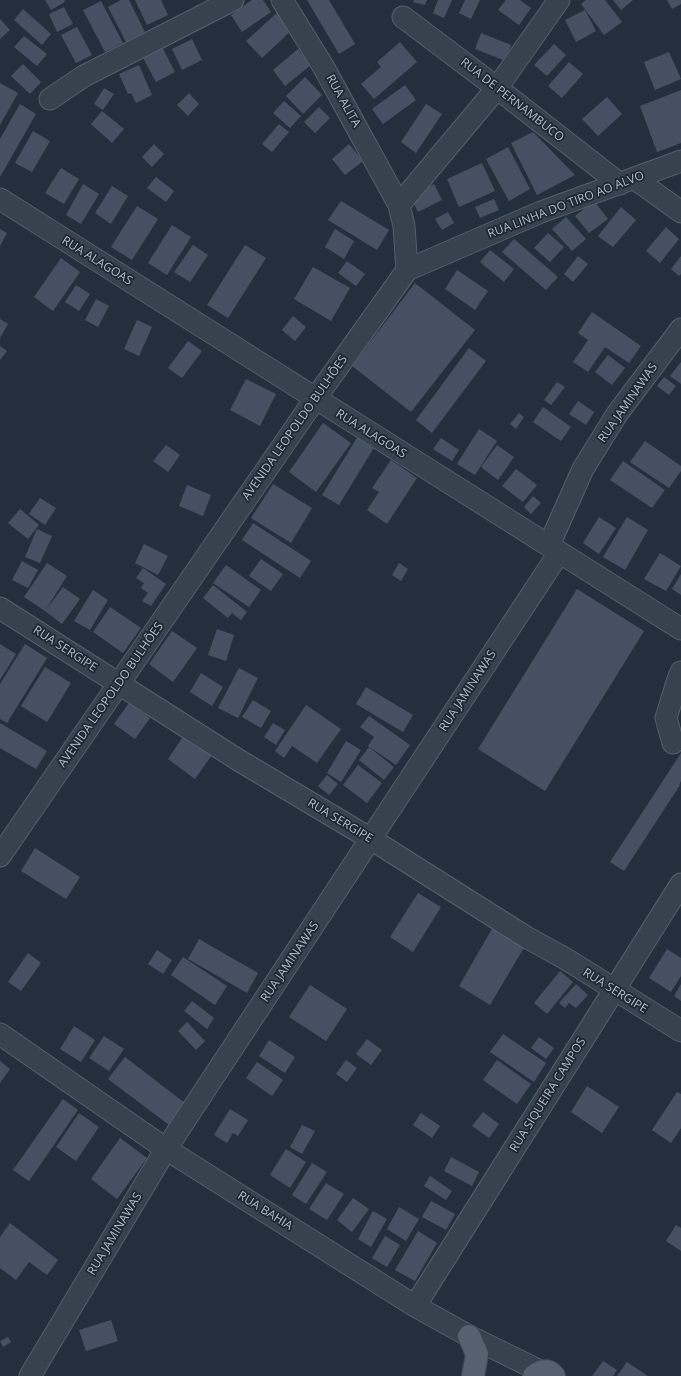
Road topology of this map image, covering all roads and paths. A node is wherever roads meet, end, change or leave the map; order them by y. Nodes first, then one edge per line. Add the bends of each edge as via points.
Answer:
1 (233, 0) edge
2 (282, 0) edge
3 (559, 0) edge
4 (403, 18) dead end
5 (497, 88) junction
6 (50, 99) dead end
7 (681, 161) edge
8 (627, 181) junction
9 (0, 199) edge
10 (399, 204) junction
11 (681, 212) edge
12 (407, 270) junction
13 (681, 329) edge
14 (315, 399) junction
15 (554, 549) junction
16 (0, 608) edge
17 (681, 629) edge
18 (681, 672) edge
19 (120, 684) junction
20 (673, 743) dead end
21 (371, 839) junction
22 (0, 856) edge
23 (681, 884) edge
24 (613, 990) junction
25 (681, 1031) edge
26 (0, 1034) edge
27 (166, 1149) junction
28 (415, 1306) junction
29 (469, 1336) junction
30 (543, 1374) edge
31 (30, 1376) edge
32 (473, 1376) edge

1 - 6 street via 84,76
2 - 10 street, RUA ALITA via 323,66
3 - 5 street
4 - 5 street, RUA DE PERNAMBUCO
5 - 8 street, RUA DE PERNAMBUCO
5 - 10 street
7 - 8 street, RUA LINHA DO TIRO AO ALVO
8 - 11 street, RUA DE PERNAMBUCO
8 - 12 street, RUA LINHA DO TIRO AO ALVO via 541,212
9 - 14 street, RUA ALAGOAS
10 - 12 street via 404,226
12 - 14 street, AVENIDA LEOPOLDO BULHÕES
13 - 15 street, RUA JAMINAWAS via 617,414 583,469
14 - 15 street, RUA ALAGOAS
14 - 19 street, AVENIDA LEOPOLDO BULHÕES
15 - 17 street, RUA ALAGOAS
15 - 21 street, RUA JAMINAWAS
16 - 19 street, RUA SERGIPE
18 - 20 street via 666,718
19 - 21 street, RUA SERGIPE via 240,761
19 - 22 street, AVENIDA LEOPOLDO BULHÕES
21 - 24 street, RUA SERGIPE
21 - 27 street, RUA JAMINAWAS
23 - 24 street, RUA SIQUEIRA CAMPOS
24 - 25 street, RUA SERGIPE
24 - 28 street, RUA SIQUEIRA CAMPOS
26 - 27 street, RUA BAHIA
27 - 28 street, RUA BAHIA
27 - 31 street, RUA JAMINAWAS
28 - 29 street, RUA BAHIA
29 - 30 street, RUA BAHIA
29 - 32 main road via 477,1354

